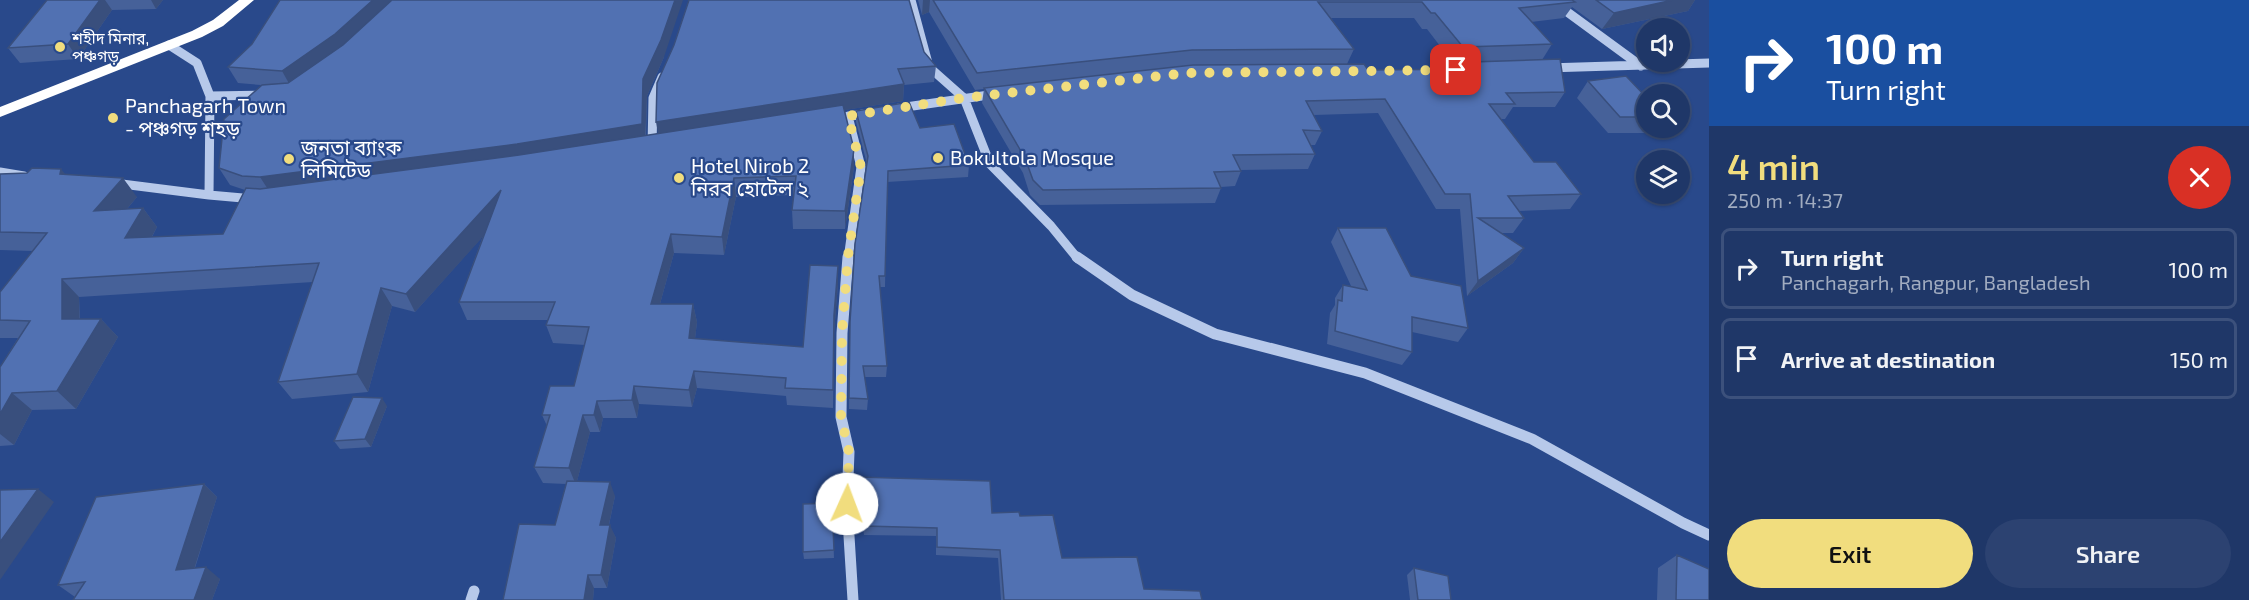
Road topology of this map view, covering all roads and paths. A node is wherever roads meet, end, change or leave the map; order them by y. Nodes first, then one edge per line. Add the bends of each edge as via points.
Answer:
1 (247, 0) edge
2 (911, 0) edge
3 (1551, 0) edge
4 (169, 45) junction
5 (1636, 62) edge
6 (1709, 63) edge
7 (1690, 64) edge
8 (1636, 66) edge
9 (666, 69) edge
10 (1537, 69) edge
11 (1011, 93) edge
12 (269, 95) edge
13 (210, 96) junction
14 (964, 98) junction
15 (894, 109) edge
16 (882, 111) edge
17 (0, 112) edge
18 (848, 116) junction
19 (825, 120) edge
20 (664, 145) edge
21 (652, 147) junction
22 (641, 149) edge
23 (0, 172) edge
24 (33, 177) edge
25 (99, 182) edge
26 (209, 195) junction
27 (260, 200) edge
28 (1709, 535) edge
29 (853, 600) edge

1 - 4 highway via 218,23
2 - 14 street via 929,67
3 - 5 street
4 - 13 street via 197,63
4 - 17 highway
6 - 7 street
8 - 10 street
9 - 21 street via 653,98
11 - 14 street
12 - 13 street
13 - 26 street
14 - 15 street
14 - 28 street via 990,164 1081,262 1132,295 1215,334 1365,373 1532,439
16 - 18 street
18 - 19 street
18 - 29 street via 861,167 848,256 842,345 841,417 849,452 847,504
20 - 21 street
21 - 22 street
23 - 24 street
25 - 26 street
26 - 27 street

